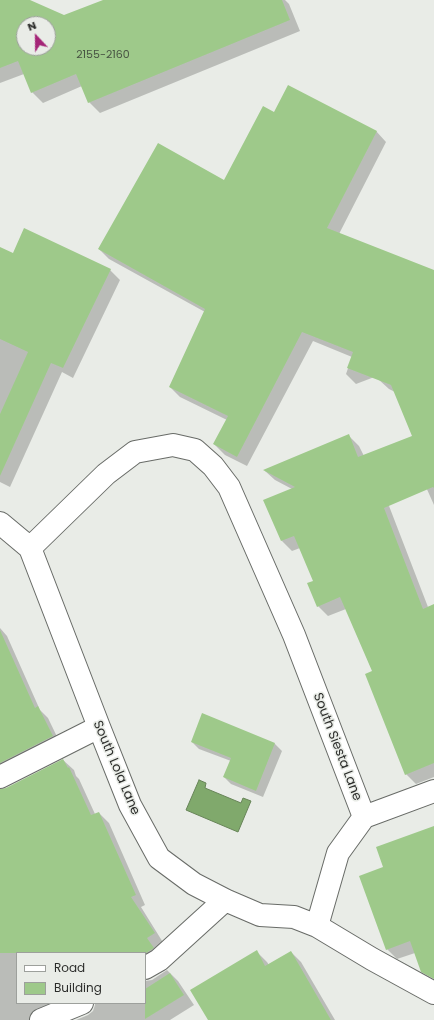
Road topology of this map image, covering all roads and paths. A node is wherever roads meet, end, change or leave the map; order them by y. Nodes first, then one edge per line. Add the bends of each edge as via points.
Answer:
1 (0, 523) edge
2 (30, 548) junction
3 (98, 727) junction
4 (0, 777) edge
5 (434, 791) edge
6 (364, 817) junction
7 (226, 900) junction
8 (317, 926) junction
9 (146, 967) edge
10 (434, 993) edge
11 (80, 1004) edge
12 (41, 1020) edge

1 - 2 street, South Lola Lane
2 - 3 street, South Lola Lane
2 - 6 street, South Siesta Lane via 106,474 135,452 173,445 195,450 213,466 229,487 294,635
3 - 4 street
3 - 7 street, South Lola Lane via 130,804 159,858 194,884
5 - 6 street
6 - 8 street, South Siesta Lane via 338,853
7 - 8 street, South Lola Lane via 260,915 294,917
7 - 9 street via 160,960
8 - 10 street
11 - 12 street

